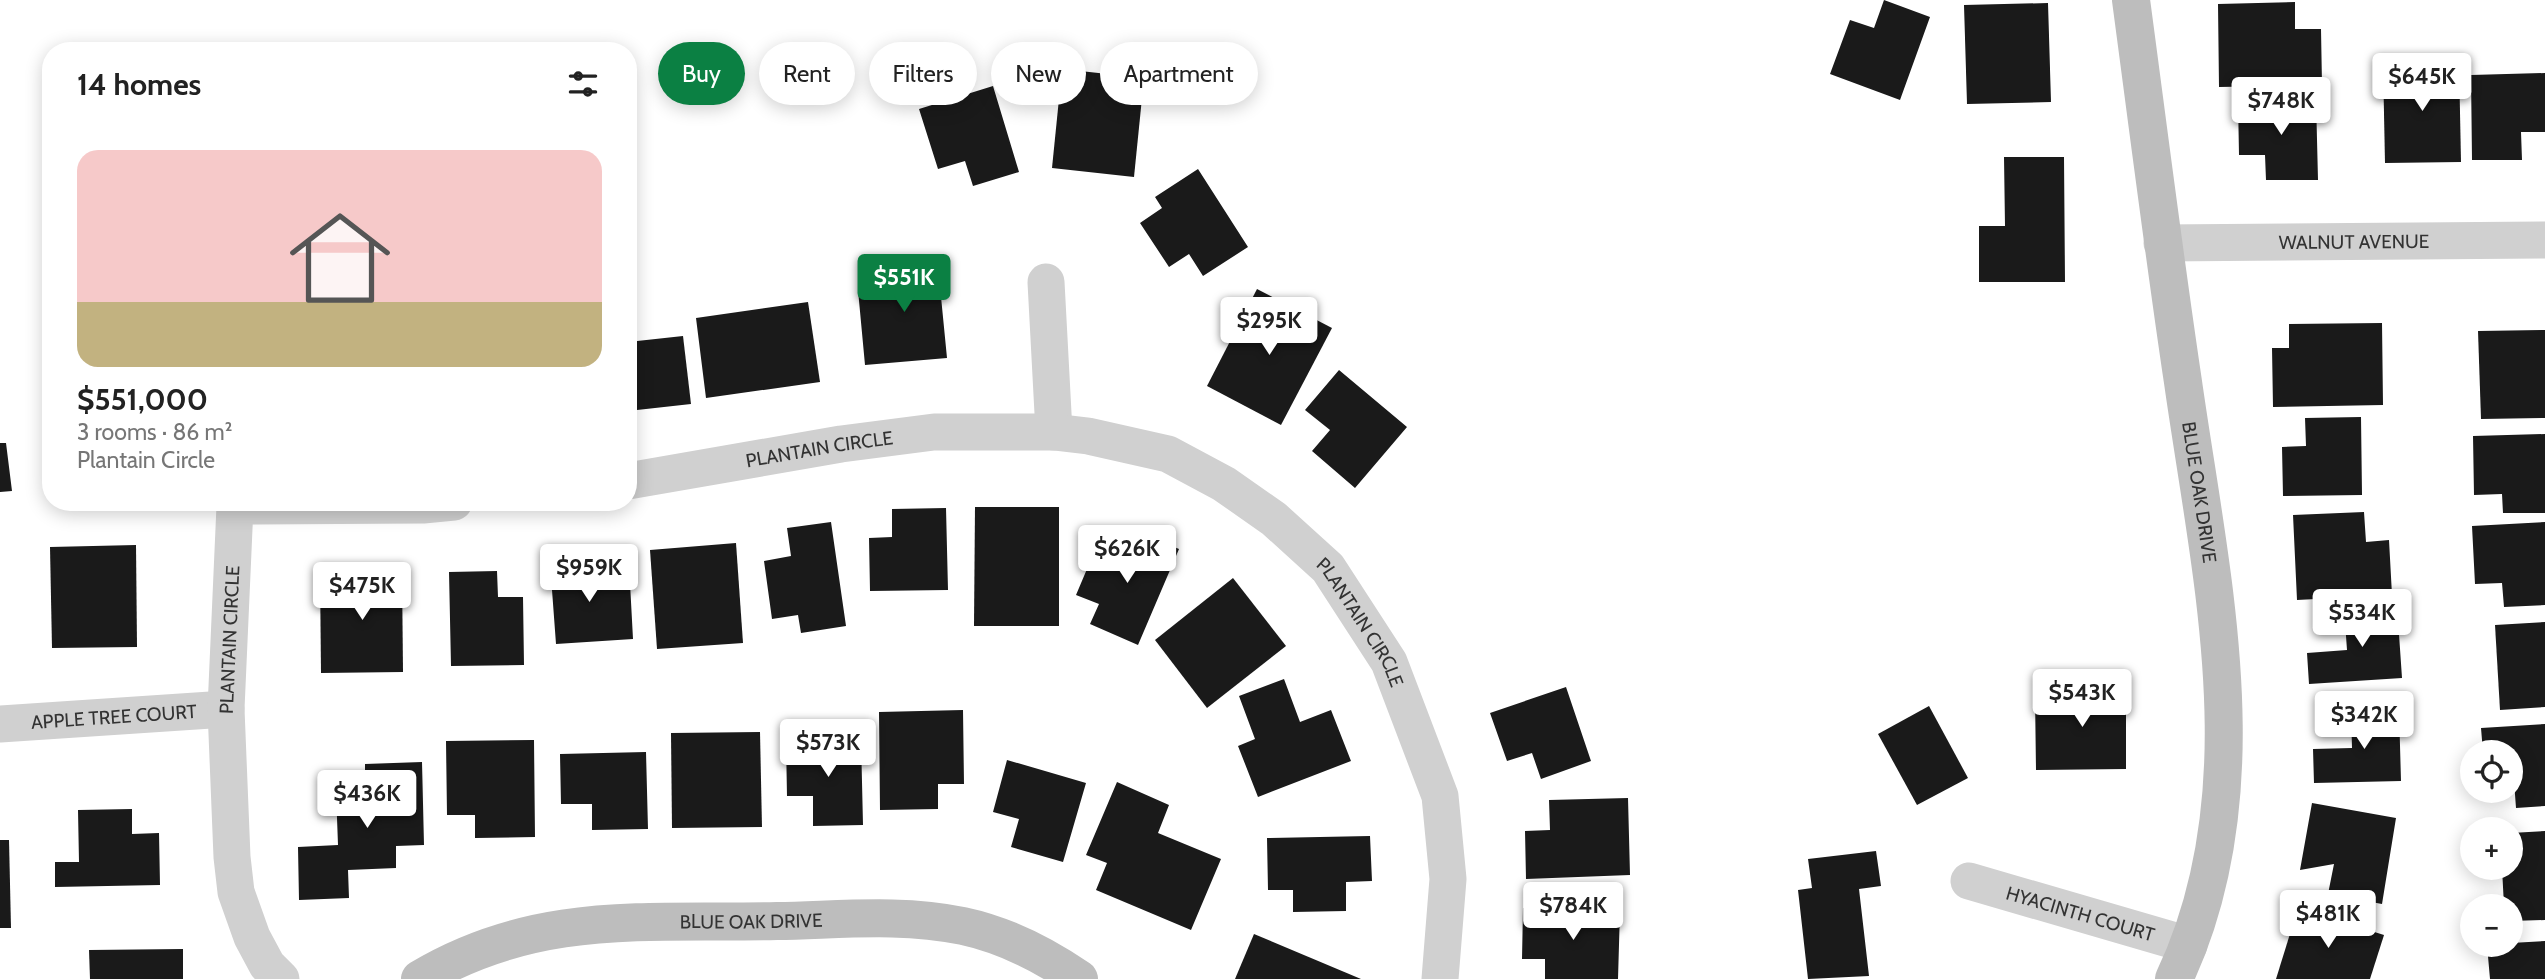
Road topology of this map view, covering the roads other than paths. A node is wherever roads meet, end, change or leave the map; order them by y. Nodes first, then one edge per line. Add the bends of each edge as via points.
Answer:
1 (2131, 0) edge
2 (2545, 240) edge
3 (2162, 243) junction
4 (1046, 282) dead end
5 (1054, 432) junction
6 (637, 479) edge
7 (235, 511) edge
8 (226, 709) junction
9 (0, 724) edge
10 (1969, 881) dead end
11 (2189, 945) junction
12 (281, 979) edge
13 (420, 979) edge
14 (1079, 979) edge
15 (1440, 979) edge
16 (2174, 979) edge

1 - 3 street, BLUE OAK DRIVE
2 - 3 street, WALNUT AVENUE
3 - 11 street, BLUE OAK DRIVE via 2218,628 2225,731 2220,823
4 - 5 street
5 - 6 street, PLANTAIN CIRCLE via 934,432
5 - 15 street, PLANTAIN CIRCLE via 1168,454 1224,484 1274,519 1328,568 1389,662 1440,796 1448,879
7 - 8 street, PLANTAIN CIRCLE
8 - 9 street, APPLE TREE COURT
8 - 12 street, PLANTAIN CIRCLE via 236,892 252,937 267,965
10 - 11 street, HYACINTH COURT
11 - 16 street, BLUE OAK DRIVE
13 - 14 street, BLUE OAK DRIVE via 482,948 586,924 869,917 964,926 1004,938

